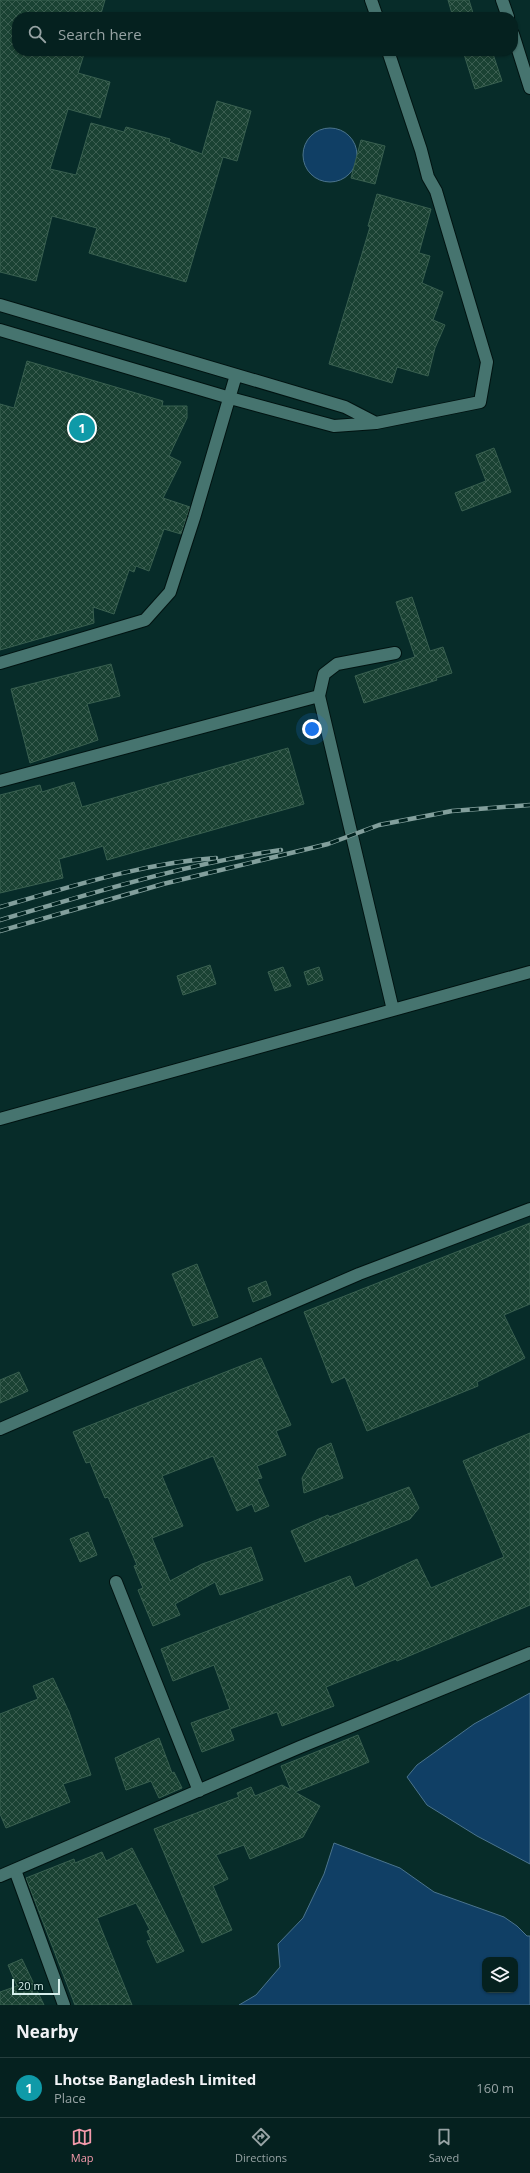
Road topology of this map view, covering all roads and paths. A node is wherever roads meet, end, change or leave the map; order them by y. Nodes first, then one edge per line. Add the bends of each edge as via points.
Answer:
1 (371, 0) edge
2 (502, 0) edge
3 (375, 12) edge
4 (506, 12) edge
5 (518, 50) edge
6 (390, 56) edge
7 (530, 88) edge
8 (0, 305) edge
9 (0, 330) edge
10 (236, 375) junction
11 (230, 398) junction
12 (376, 423) junction
13 (395, 653) dead end
14 (0, 663) edge
15 (319, 696) junction
16 (0, 781) edge
17 (530, 972) edge
18 (393, 1010) junction
19 (0, 1119) edge
20 (530, 1209) edge
21 (0, 1429) edge
22 (116, 1582) dead end
23 (530, 1653) edge
24 (199, 1791) junction
25 (15, 1870) junction
26 (0, 1876) edge
27 (64, 2005) edge

1 - 3 street
2 - 4 street
5 - 7 street
6 - 12 street via 428,177 436,191 487,362 480,402
8 - 10 street
9 - 11 street
10 - 11 street
10 - 12 street via 345,407
11 - 12 street via 334,426
11 - 14 street via 170,592 158,608 145,620
13 - 15 street via 337,664 324,674
15 - 16 street
15 - 18 street
17 - 18 street
18 - 19 street
20 - 21 street via 359,1274
22 - 24 street
23 - 24 street
24 - 25 street
25 - 26 street
25 - 27 street

